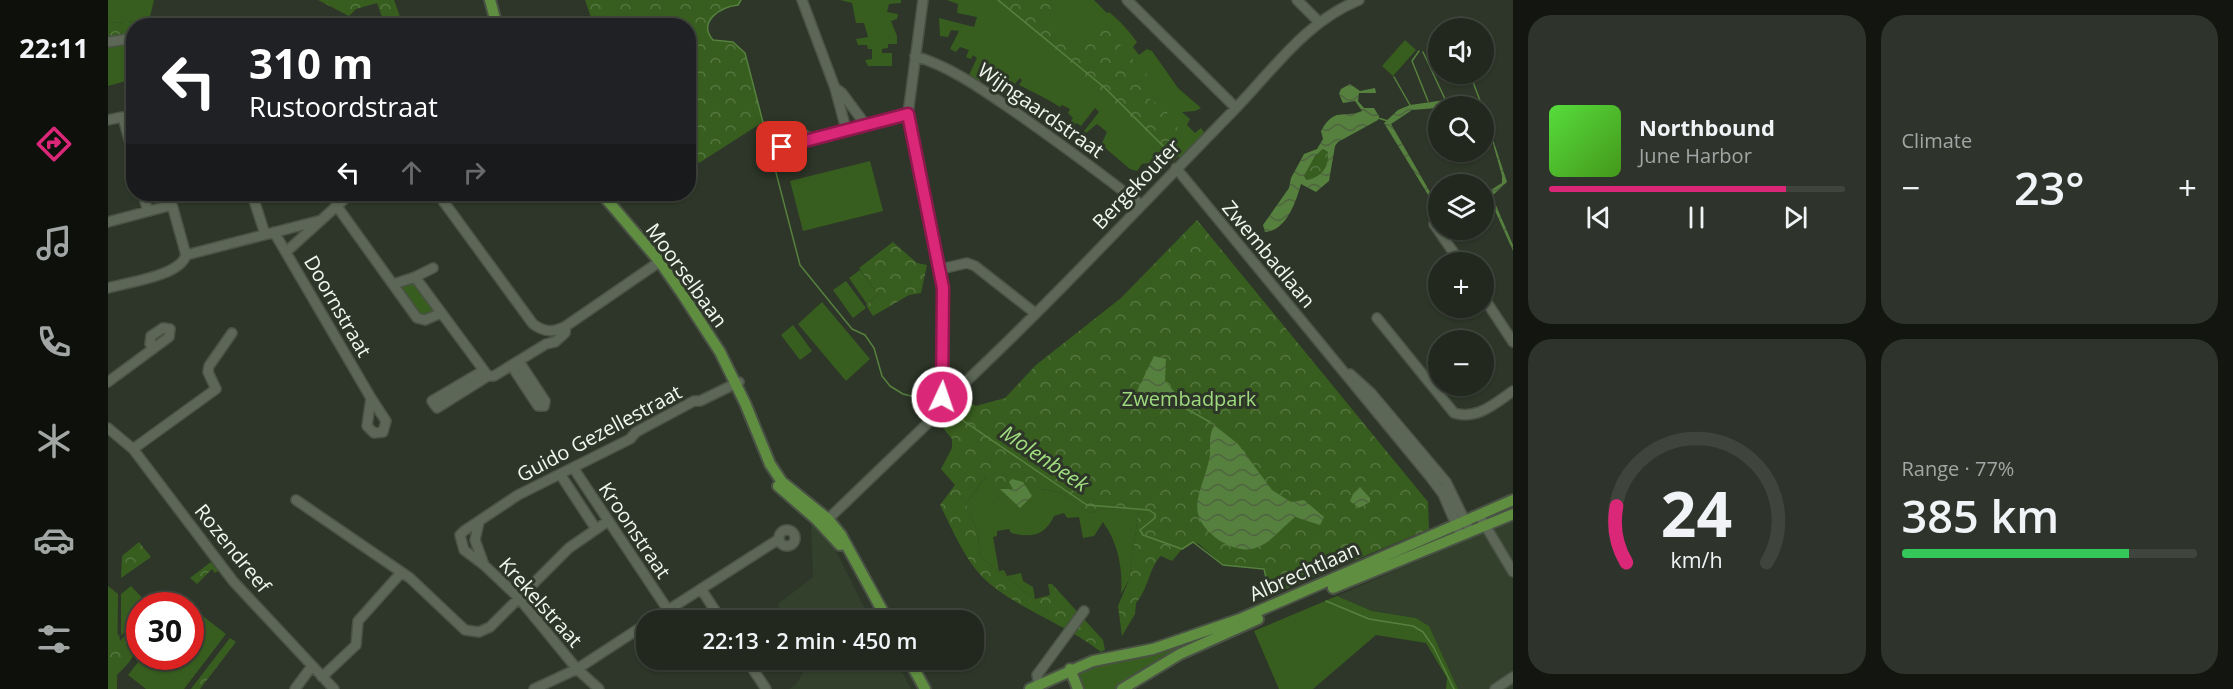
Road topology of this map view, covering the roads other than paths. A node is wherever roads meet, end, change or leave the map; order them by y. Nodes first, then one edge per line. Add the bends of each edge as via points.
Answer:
1 (490, 0) edge
2 (802, 0) edge
3 (922, 0) edge
4 (1127, 0) edge
5 (1297, 0) edge
6 (1359, 0) edge
7 (495, 18) edge
8 (1318, 21) junction
9 (126, 39) edge
10 (108, 42) edge
11 (915, 56) junction
12 (835, 88) junction
13 (1236, 108) junction
14 (908, 114) junction
15 (126, 119) edge
16 (108, 120) edge
17 (865, 124) junction
18 (846, 129) junction
19 (810, 138) dead end
20 (1179, 164) junction
21 (145, 201) edge
22 (171, 201) edge
23 (255, 201) edge
24 (341, 201) edge
25 (443, 201) edge
26 (608, 201) edge
27 (172, 205) junction
28 (336, 205) junction
29 (1141, 205) junction
30 (148, 211) junction
31 (318, 221) junction
32 (108, 222) edge
33 (270, 233) junction
34 (286, 252) junction
35 (186, 255) junction
36 (661, 261) junction
37 (433, 268) dead end
38 (941, 269) junction
39 (415, 277) junction
40 (394, 284) junction
41 (108, 288) edge
42 (441, 313) junction
43 (1035, 313) junction
44 (1494, 313) edge
45 (1377, 318) dead end
46 (533, 324) junction
47 (566, 326) junction
48 (232, 333) dead end
49 (1513, 342) edge
50 (546, 344) junction
51 (153, 349) dead end
52 (1336, 363) junction
53 (485, 374) junction
54 (108, 382) edge
55 (737, 383) junction
56 (1513, 392) edge
57 (942, 397) junction
58 (371, 398) dead end
59 (1375, 412) junction
60 (108, 428) edge
61 (1409, 438) junction
62 (133, 449) junction
63 (574, 469) junction
64 (560, 474) junction
65 (1434, 475) junction
66 (296, 500) dead end
67 (1513, 500) edge
68 (1513, 514) edge
69 (1481, 520) junction
70 (608, 521) junction
71 (479, 522) junction
72 (825, 522) junction
73 (1463, 527) junction
74 (596, 529) junction
75 (778, 542) dead end
76 (484, 565) junction
77 (1513, 572) edge
78 (400, 574) junction
79 (701, 589) junction
80 (518, 597) junction
81 (668, 610) joint
82 (715, 610) edge
83 (876, 610) edge
84 (882, 610) edge
85 (1084, 611) dead end
86 (636, 631) edge
87 (312, 666) junction
88 (577, 669) junction
89 (1070, 669) junction
90 (754, 670) edge
91 (908, 670) edge
92 (915, 670) edge
93 (322, 677) junction
94 (1513, 677) edge
95 (1035, 687) edge
96 (295, 689) edge
97 (334, 689) edge
98 (534, 689) edge
99 (599, 689) edge
100 (766, 689) edge
101 (919, 689) edge
102 (925, 689) edge
103 (1078, 689) edge
104 (1122, 689) edge
105 (1495, 689) edge

1 - 7 main road
2 - 12 street
3 - 11 street
4 - 13 street
5 - 8 street
6 - 8 street, Bergekouter
8 - 13 street, Bergekouter
9 - 10 street
11 - 14 street
11 - 29 street, Wijngaardstraat via 949,69 981,88 1071,150
12 - 17 street
12 - 18 street
13 - 20 street, Bergekouter
14 - 17 street
14 - 38 street
15 - 16 street
17 - 18 street
18 - 19 street
20 - 29 street, Bergekouter
20 - 52 street, Zwembadlaan
21 - 30 street
22 - 27 street
23 - 33 street, Doornstraat
24 - 28 street
25 - 46 street
26 - 36 main road, Moorselbaan
27 - 30 street
27 - 35 street
28 - 31 street
28 - 40 street
29 - 43 street, Bergekouter
30 - 32 street
31 - 33 street
31 - 34 street
33 - 34 street, Doornstraat
33 - 35 street
34 - 58 street, Doornstraat
35 - 41 street via 180,266 170,272
36 - 47 street
36 - 55 main road, Moorselbaan
37 - 39 street
38 - 43 street via 960,264 975,266
38 - 57 street
39 - 40 street
39 - 42 street
40 - 42 street via 421,320
42 - 53 street
43 - 57 street, Bergekouter via 956,391
44 - 49 street
45 - 56 street via 1454,413 1479,413
46 - 47 street via 547,331
46 - 50 street
47 - 50 street via 562,338
48 - 62 street via 209,366 216,389
50 - 53 street via 494,376
51 - 54 street
52 - 59 street, Zwembadlaan
52 - 61 street, Zwembadlaan via 1371,393
53 - 53 street via 432,401 437,408
55 - 63 street, Guido Gezellestraat via 694,401
55 - 72 main road, Moorselbaan via 759,443 776,474
57 - 72 street via 928,423
59 - 61 street via 1380,408
59 - 65 street, Zwembadlaan
60 - 62 street, Rozendreef
61 - 65 street, Zwembadlaan
62 - 87 street, Rozendreef via 233,581
63 - 64 street, Guido Gezellestraat
63 - 70 street, Kroonstraat
64 - 71 street, Guido Gezellestraat via 518,495
64 - 74 street, Kroonstraat
65 - 73 street, Zwembadlaan via 1453,492
66 - 78 street
67 - 69 main road, Albrechtlaan
68 - 69 main road, Albrechtlaan
69 - 73 main road, Albrechtlaan
69 - 77 street
70 - 74 street
70 - 81 street, Kroonstraat
71 - 76 street, Krekelstraat via 475,540
71 - 76 street, Guido Gezellestraat via 464,531 460,539 464,550
72 - 83 main road, Moorselbaan
72 - 84 main road, Moorselbaan via 849,546
73 - 89 main road, Albrechtlaan via 1229,623 1153,649
73 - 104 main road, Albrechtlaan via 1180,654
74 - 80 street via 569,548
75 - 79 street
76 - 80 street, Krekelstraat
78 - 80 street via 410,578 470,631 490,627
78 - 93 street via 358,621 356,645
79 - 81 street
79 - 82 street
80 - 88 street, Krekelstraat
85 - 95 street via 1037,675
86 - 88 street
87 - 93 street, Rozendreef
87 - 96 street
88 - 98 street
88 - 99 street, Krekelstraat
89 - 95 main road, Albrechtlaan
89 - 103 main road
90 - 100 street
91 - 101 main road
92 - 102 main road
93 - 97 street, Rozendreef
94 - 105 street

